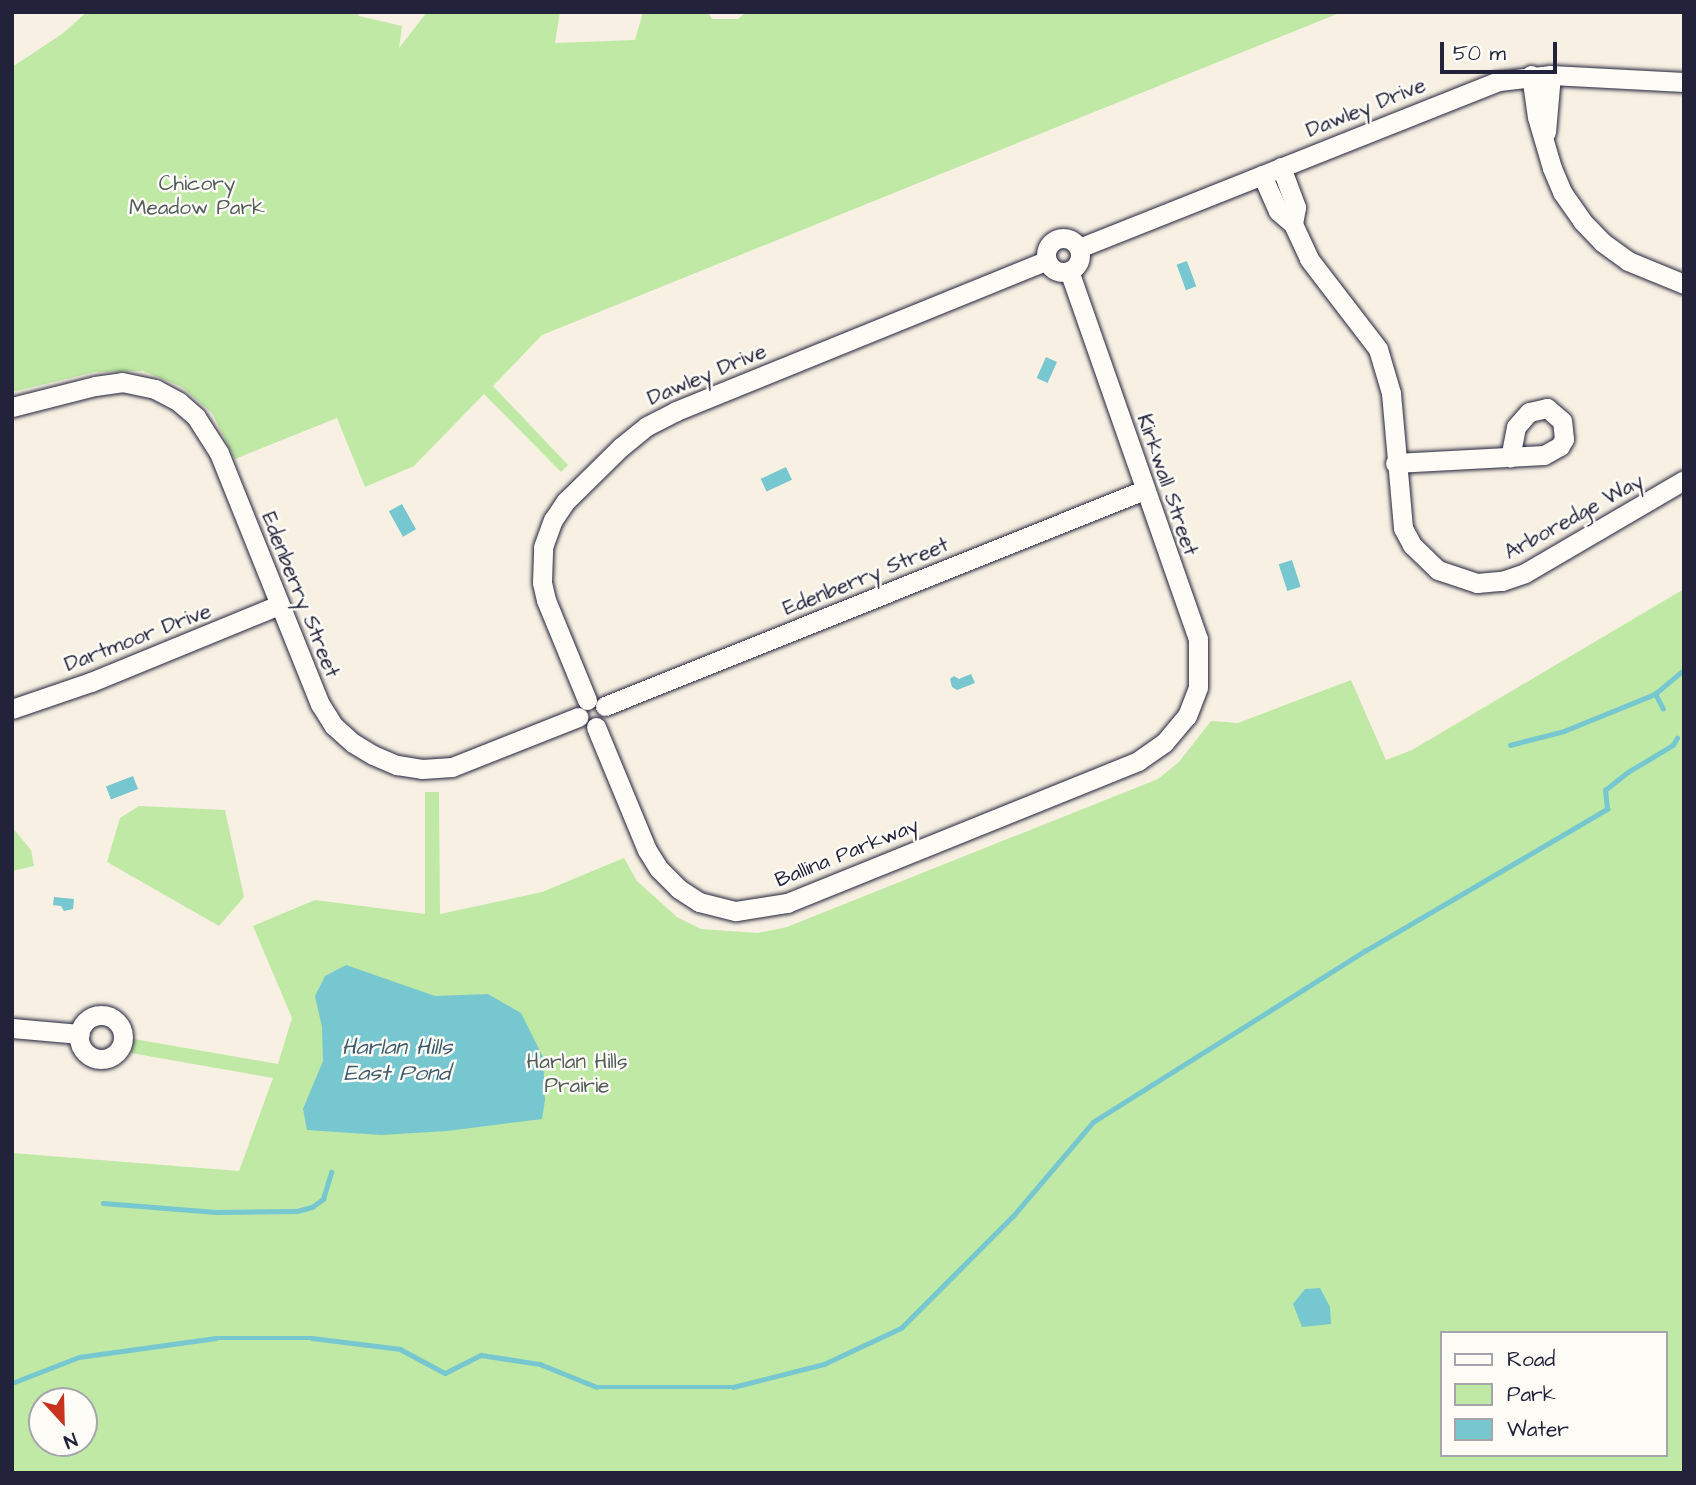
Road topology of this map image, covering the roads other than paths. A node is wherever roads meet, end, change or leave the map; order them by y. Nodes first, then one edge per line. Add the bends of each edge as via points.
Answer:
1 (1531, 75) junction
2 (1551, 75) junction
3 (1684, 82) edge
4 (1545, 140) junction
5 (1281, 167) junction
6 (1262, 175) junction
7 (1293, 224) junction
8 (1079, 248) junction
9 (1046, 261) junction
10 (1069, 271) junction
11 (1684, 284) edge
12 (12, 407) edge
13 (1510, 457) dead end
14 (1395, 463) junction
15 (1684, 480) edge
16 (1144, 490) junction
17 (279, 605) junction
18 (590, 708) junction
19 (12, 709) edge
20 (1187, 716) joint
21 (12, 1028) edge
22 (80, 1034) dead end

1 - 2 street, Dawley Drive
1 - 4 street
1 - 5 street, Dawley Drive via 1469,91
2 - 3 street, Dawley Drive
2 - 4 street
4 - 11 street via 1562,192 1602,242 1628,261
5 - 6 street, Dawley Drive
5 - 7 street, Arboredge Way via 1296,207
6 - 7 street, Arboredge Way via 1278,211
6 - 8 street, Dawley Drive
7 - 14 street, Arboredge Way via 1310,259 1378,349 1391,393
8 - 9 street via 1070,240 1054,241
8 - 10 street via 1079,262
9 - 10 street via 1058,272
9 - 18 street, Dawley Drive via 676,411 621,447 566,501 543,547 546,600
10 - 16 street, Kirkwall Street
12 - 17 street, Edenberry Street via 122,383 155,389 179,402 219,453
13 - 14 street
14 - 15 street, Arboredge Way via 1399,510 1412,545 1438,570 1477,583 1525,573
16 - 18 street, Edenberry Street
16 - 20 street, Kirkwall Street via 1198,639 1198,687
17 - 18 street, Edenberry Street via 320,704 334,726 353,743 397,765 422,769 477,760
17 - 19 street, Dartmoor Drive via 91,682
18 - 20 street, Ballina Parkway via 587,727 596,727 659,869 699,902 749,911 787,903 1138,761 1164,743
21 - 22 street

